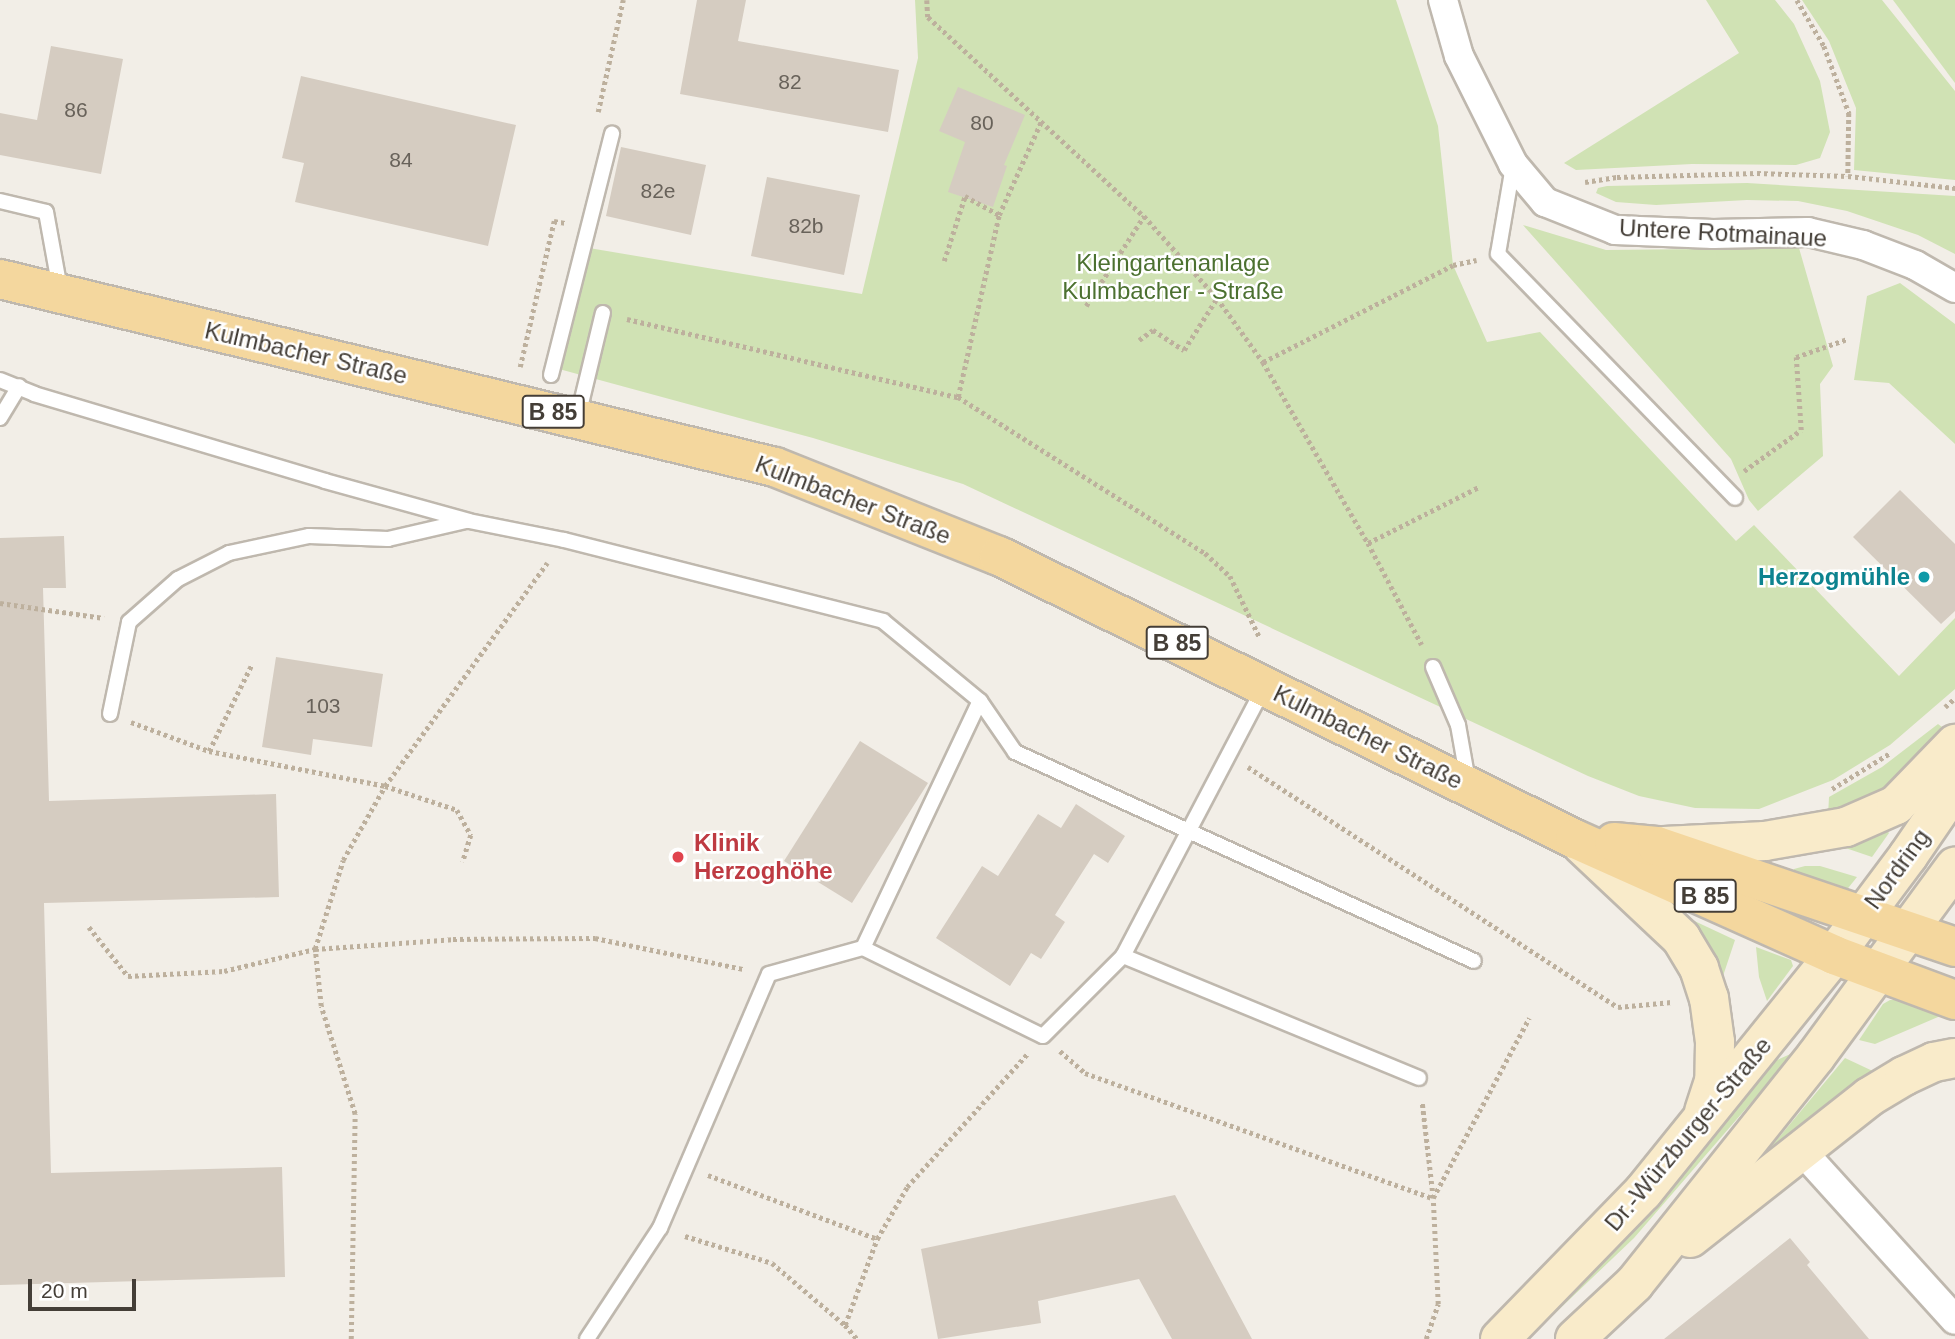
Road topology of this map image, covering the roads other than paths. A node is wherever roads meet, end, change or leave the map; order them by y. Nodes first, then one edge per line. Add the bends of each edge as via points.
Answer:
1 (1443, 0) edge
2 (612, 134) dead end
3 (1513, 164) junction
4 (0, 201) edge
5 (0, 279) edge
6 (1955, 288) edge
7 (61, 294) junction
8 (603, 313) road end
9 (551, 375) dead end
10 (0, 380) edge
11 (19, 386) junction
12 (0, 418) edge
13 (578, 418) junction
14 (1735, 498) dead end
15 (469, 521) junction
16 (1433, 667) road end
17 (1265, 687) junction
18 (980, 701) junction
19 (110, 714) road end
20 (1948, 727) edge
21 (1469, 786) junction
22 (1955, 786) edge
23 (1188, 832) junction
24 (1575, 839) junction
25 (1657, 846) junction
26 (1955, 867) edge
27 (1863, 917) junction
28 (1909, 933) junction
29 (1955, 947) edge
30 (863, 948) junction
31 (1834, 955) junction
32 (1123, 956) junction
33 (1474, 961) dead end
34 (1879, 974) junction
35 (1955, 1000) edge
36 (1955, 1058) edge
37 (1419, 1078) road end
38 (1700, 1121) junction
39 (1801, 1150) junction
40 (1634, 1283) junction
41 (1955, 1320) edge
42 (587, 1339) edge
43 (1500, 1339) edge
44 (1574, 1339) edge

1 - 3 street, Untere Rotmainaue via 1459,56
2 - 9 lane
3 - 6 street, Untere Rotmainaue via 1545,202 1615,230 1808,232 1863,244
3 - 14 lane via 1499,254
4 - 7 lane via 47,212
5 - 7 main road, Kulmbacher Straße / B 85
7 - 13 main road, Kulmbacher Straße / B 85
8 - 13 lane
10 - 11 lane
11 - 12 lane
11 - 15 lane via 311,478
13 - 17 main road, Kulmbacher Straße / B 85 via 775,467 999,556
15 - 18 lane via 564,540 883,621
15 - 19 lane via 388,539 309,537 229,553 178,579 129,622
16 - 21 lane via 1458,725
17 - 21 main road, Kulmbacher Straße / B 85
17 - 23 lane
18 - 23 lane via 1015,752
18 - 30 lane
20 - 25 main road via 1896,805 1846,827 1765,841
21 - 24 main road, Kulmbacher Straße / B 85
22 - 27 main road, Nordring
23 - 32 lane
23 - 33 lane
24 - 25 main road, Kulmbacher Straße / B 85
24 - 31 main road, Kulmbacher Straße / B 85
24 - 38 main road via 1681,938 1699,968 1716,1042 1714,1081
25 - 27 main road, Kulmbacher Straße / B 85
26 - 28 main road, Nordring
27 - 28 main road, B 85
27 - 31 main road, Dr.-Würzburger-Straße
28 - 29 main road, B 85
28 - 34 main road, Dr.-Würzburger-Straße
30 - 32 lane via 1043,1036
30 - 42 lane via 769,974 660,1228
31 - 34 main road, B 85
31 - 38 main road, Dr.-Würzburger-Straße
32 - 37 lane
34 - 35 main road, B 85
34 - 40 main road, Dr.-Würzburger-Straße
36 - 39 main road via 1904,1076
38 - 43 main road, Dr.-Würzburger-Straße via 1643,1192
39 - 40 main road
39 - 41 street
40 - 44 main road, Dr.-Würzburger-Straße

